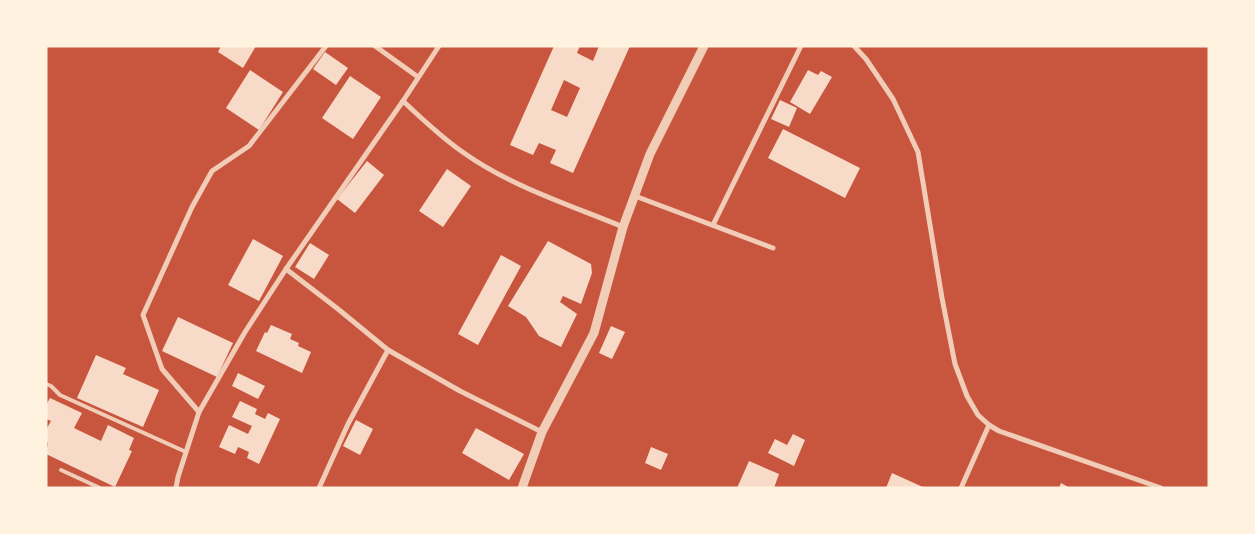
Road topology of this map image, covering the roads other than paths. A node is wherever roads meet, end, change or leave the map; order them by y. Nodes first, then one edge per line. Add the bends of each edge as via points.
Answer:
1 (326, 46) edge
2 (375, 46) edge
3 (439, 46) edge
4 (704, 46) edge
5 (801, 46) edge
6 (854, 46) edge
7 (418, 77) junction
8 (403, 100) junction
9 (635, 196) junction
10 (713, 225) junction
11 (623, 228) junction
12 (773, 248) dead end
13 (286, 269) junction
14 (388, 350) junction
15 (46, 384) edge
16 (199, 412) junction
17 (989, 425) junction
18 (542, 432) junction
19 (186, 452) junction
20 (61, 470) dead end
21 (100, 488) edge
22 (176, 488) edge
23 (319, 488) edge
24 (522, 488) edge
25 (961, 488) edge
26 (1161, 488) edge

1 - 16 street via 249,146 212,171 142,315 162,368
2 - 7 street
3 - 7 street
4 - 9 street via 650,154
5 - 10 street
6 - 17 street via 866,58 893,99 918,152 955,364 967,396 978,415
7 - 8 street
8 - 11 street via 464,154 505,178
8 - 13 street
9 - 10 street
9 - 11 street
10 - 12 street
11 - 18 street via 594,333
13 - 14 street
13 - 16 street
14 - 18 street
14 - 23 street via 348,424
15 - 19 lane via 60,395
16 - 19 street
17 - 25 street
17 - 26 street
18 - 24 street
19 - 22 street
20 - 21 lane

